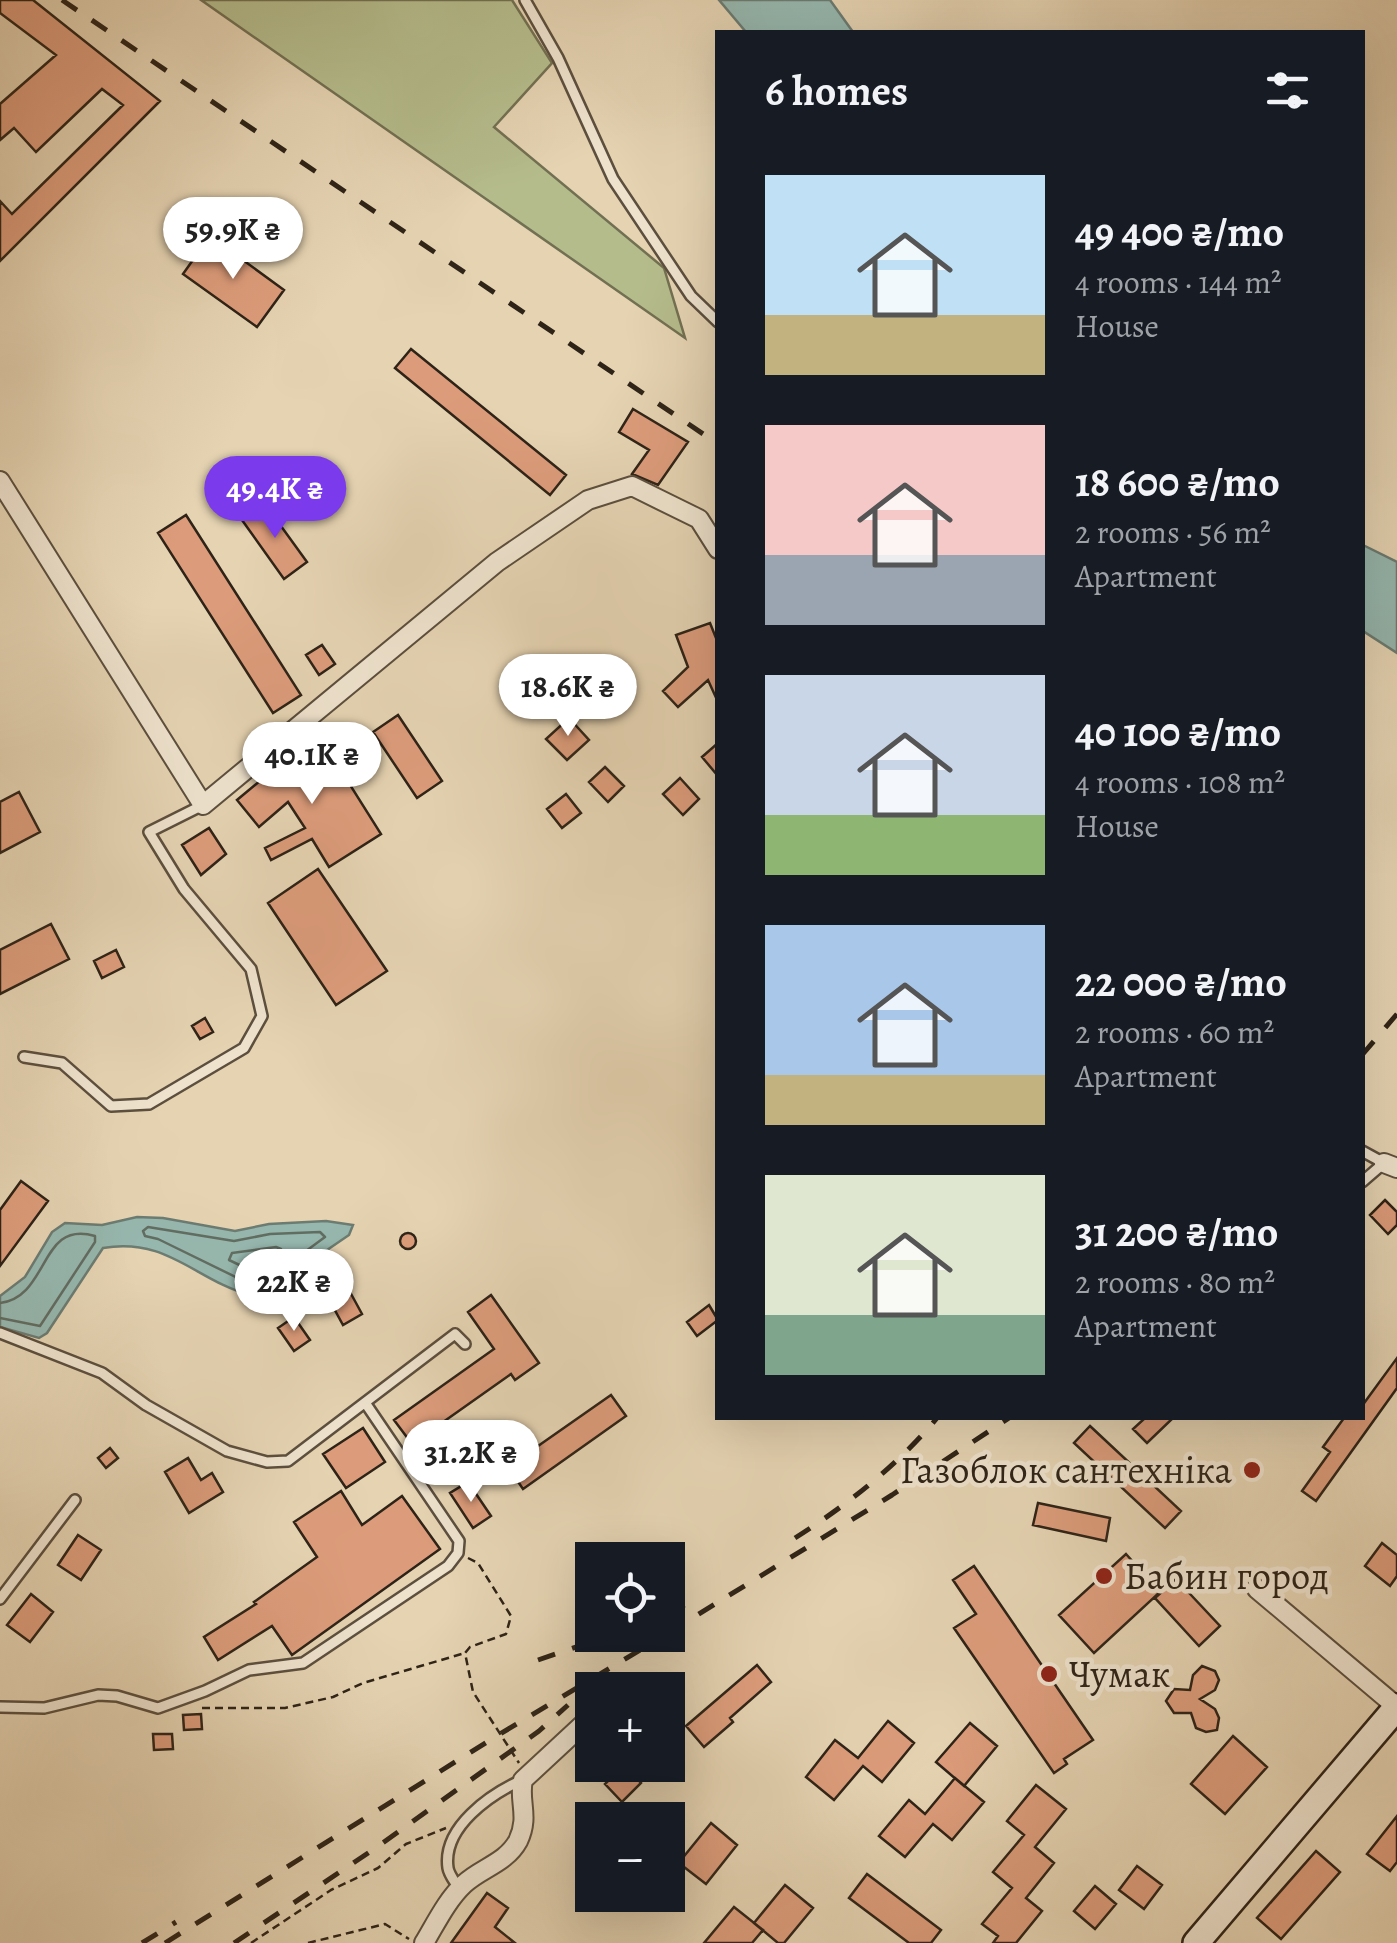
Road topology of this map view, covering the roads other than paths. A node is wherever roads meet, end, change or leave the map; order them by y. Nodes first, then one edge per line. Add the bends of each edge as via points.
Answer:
1 (524, 0) edge
2 (715, 319) edge
3 (0, 481) edge
4 (715, 544) edge
5 (202, 805) junction
6 (24, 1057) dead end
7 (1365, 1152) edge
8 (1391, 1165) edge
9 (1365, 1180) edge
10 (0, 1332) edge
11 (465, 1344) dead end
12 (366, 1404) junction
13 (75, 1500) dead end
14 (1257, 1589) dead end
15 (0, 1599) edge
16 (0, 1707) edge
17 (1397, 1707) edge
18 (575, 1732) edge
19 (526, 1778) junction
20 (459, 1890) junction
21 (424, 1943) edge
22 (1196, 1943) edge

1 - 2 lane via 613,179 691,296
3 - 5 street
4 - 5 street via 700,519 632,486 588,500 482,574
5 - 6 lane via 149,832 184,889 251,969 262,1016 244,1048 149,1104 112,1106 62,1063
7 - 8 lane
8 - 9 lane
10 - 12 lane via 102,1373 228,1451 268,1462 288,1461
11 - 12 lane via 455,1334
12 - 16 lane via 458,1541 448,1566 303,1663 248,1670 205,1692 151,1707 117,1696 44,1708
13 - 15 lane
14 - 17 street
17 - 22 main road
18 - 19 street
19 - 20 street via 518,1840 507,1856
19 - 20 lane via 496,1791 450,1846 448,1870
20 - 21 street

